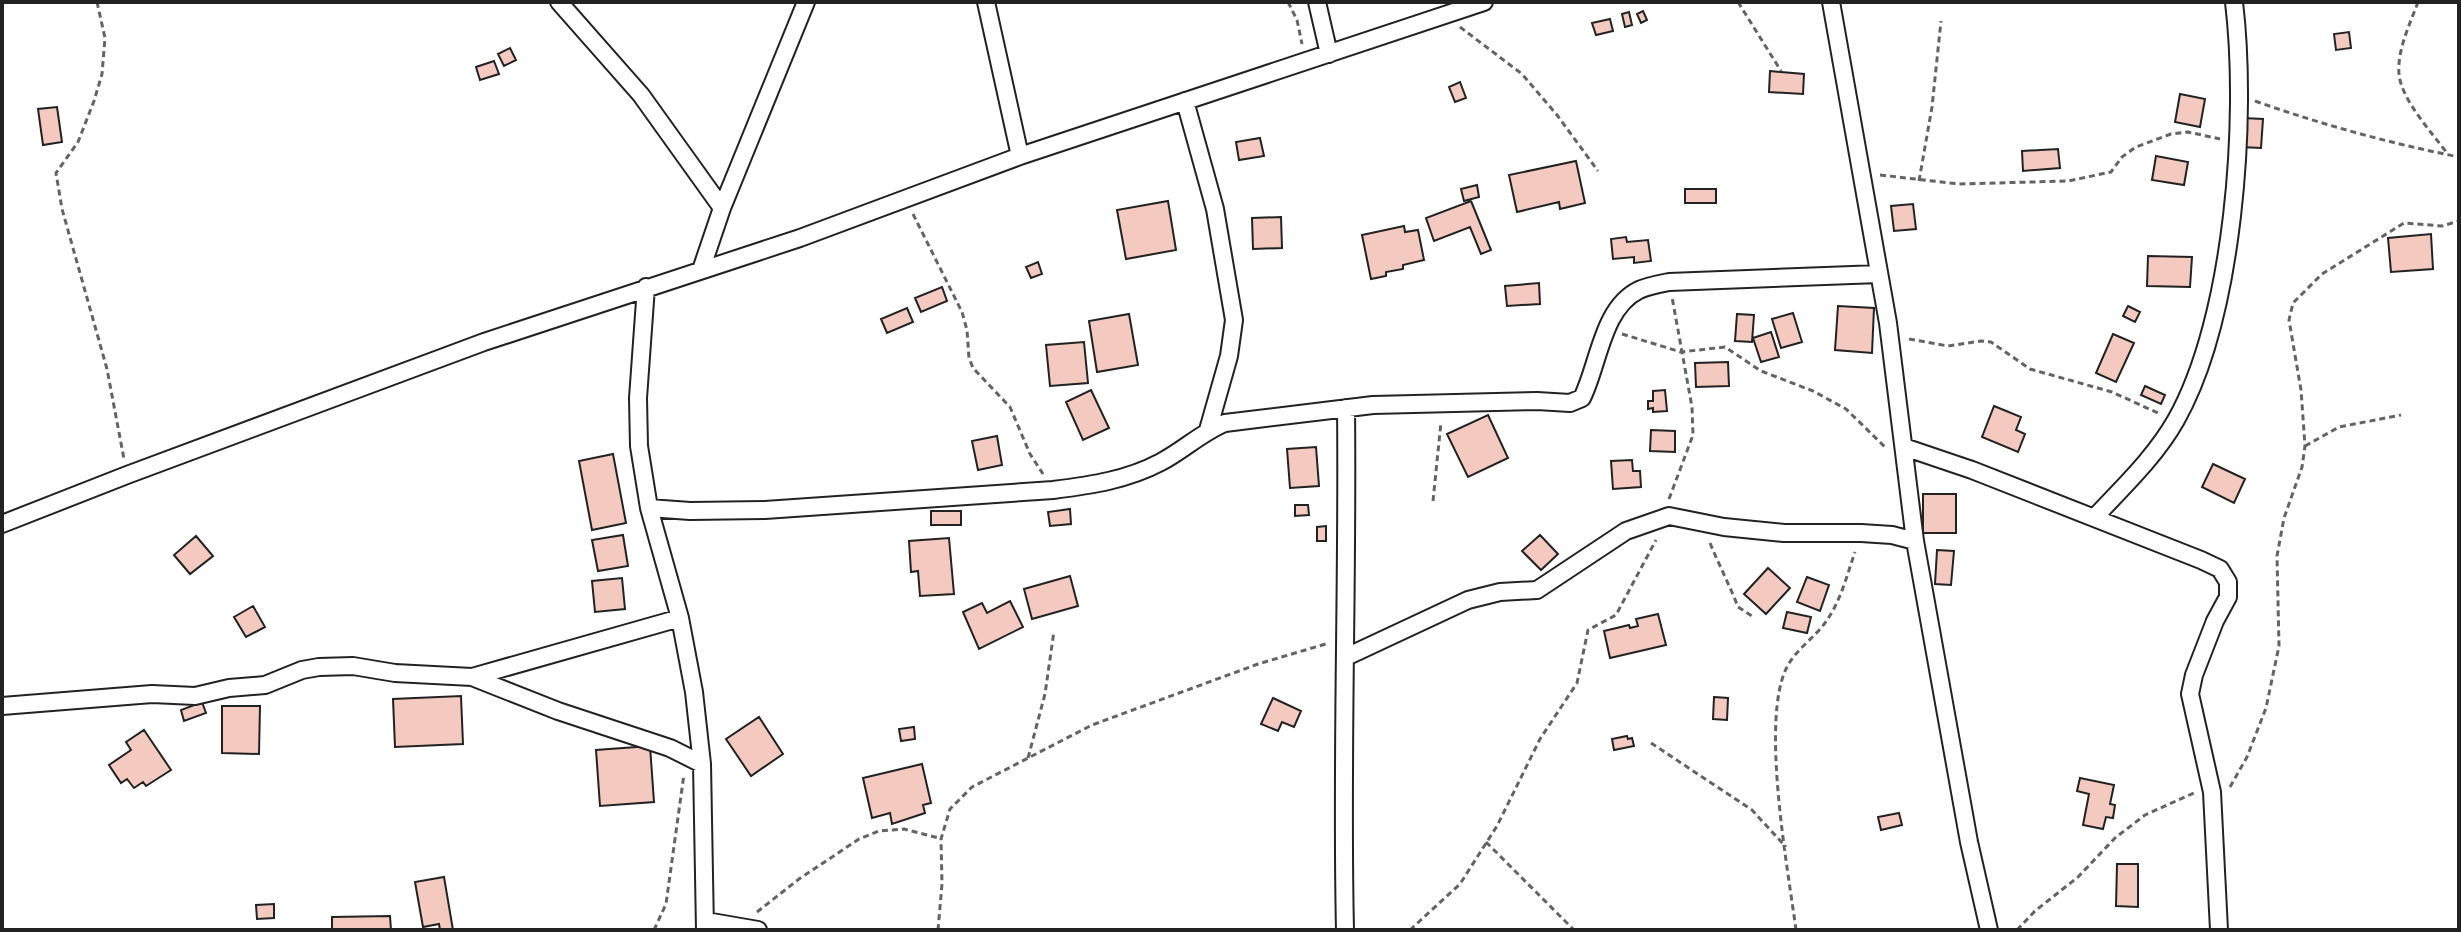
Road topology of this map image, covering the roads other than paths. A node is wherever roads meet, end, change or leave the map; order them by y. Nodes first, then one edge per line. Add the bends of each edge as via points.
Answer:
1 (559, 2) edge
2 (806, 2) edge
3 (986, 2) edge
4 (1317, 2) edge
5 (1484, 2) edge
6 (1831, 2) edge
7 (2234, 2) edge
8 (1329, 54) junction
9 (1185, 101) junction
10 (1020, 156) junction
11 (722, 208) junction
12 (701, 270) junction
13 (1879, 274) junction
14 (646, 287) junction
15 (1346, 408) junction
16 (1208, 430) junction
17 (1904, 447) junction
18 (649, 508) junction
19 (2094, 518) junction
20 (2, 524) edge
21 (1915, 541) junction
22 (680, 618) junction
23 (1346, 657) junction
24 (472, 677) junction
25 (2, 706) edge
26 (697, 761) junction
27 (706, 926) edge
28 (758, 930) edge
29 (1345, 930) edge
30 (1989, 930) edge
31 (2219, 930) edge

1 - 11 street via 641,95
2 - 11 street
3 - 10 street
4 - 8 street
5 - 8 street
6 - 13 street
7 - 19 street via 2241,96 2227,250 2213,325 2175,421 2151,456
8 - 9 street
9 - 10 street
9 - 16 street via 1215,209 1234,320
10 - 12 street
11 - 12 street
12 - 14 street
13 - 15 street via 1669,282 1640,289 1621,302 1582,398 1570,403
13 - 17 street
14 - 18 street via 638,398
14 - 20 street via 484,342
15 - 16 street via 1264,416
15 - 23 street
16 - 18 street via 1161,462 1098,485 765,510
17 - 19 street
17 - 21 street
18 - 22 street
19 - 31 street via 2220,569 2228,582 2228,597 2190,694 2211,785
21 - 23 street via 1861,533 1784,533 1666,516 1626,531 1537,590 1468,600
21 - 30 street
22 - 24 street
22 - 26 street via 694,692
23 - 29 street
24 - 25 street via 319,667 265,685 195,696 152,694
24 - 26 street
26 - 27 street
27 - 28 street

